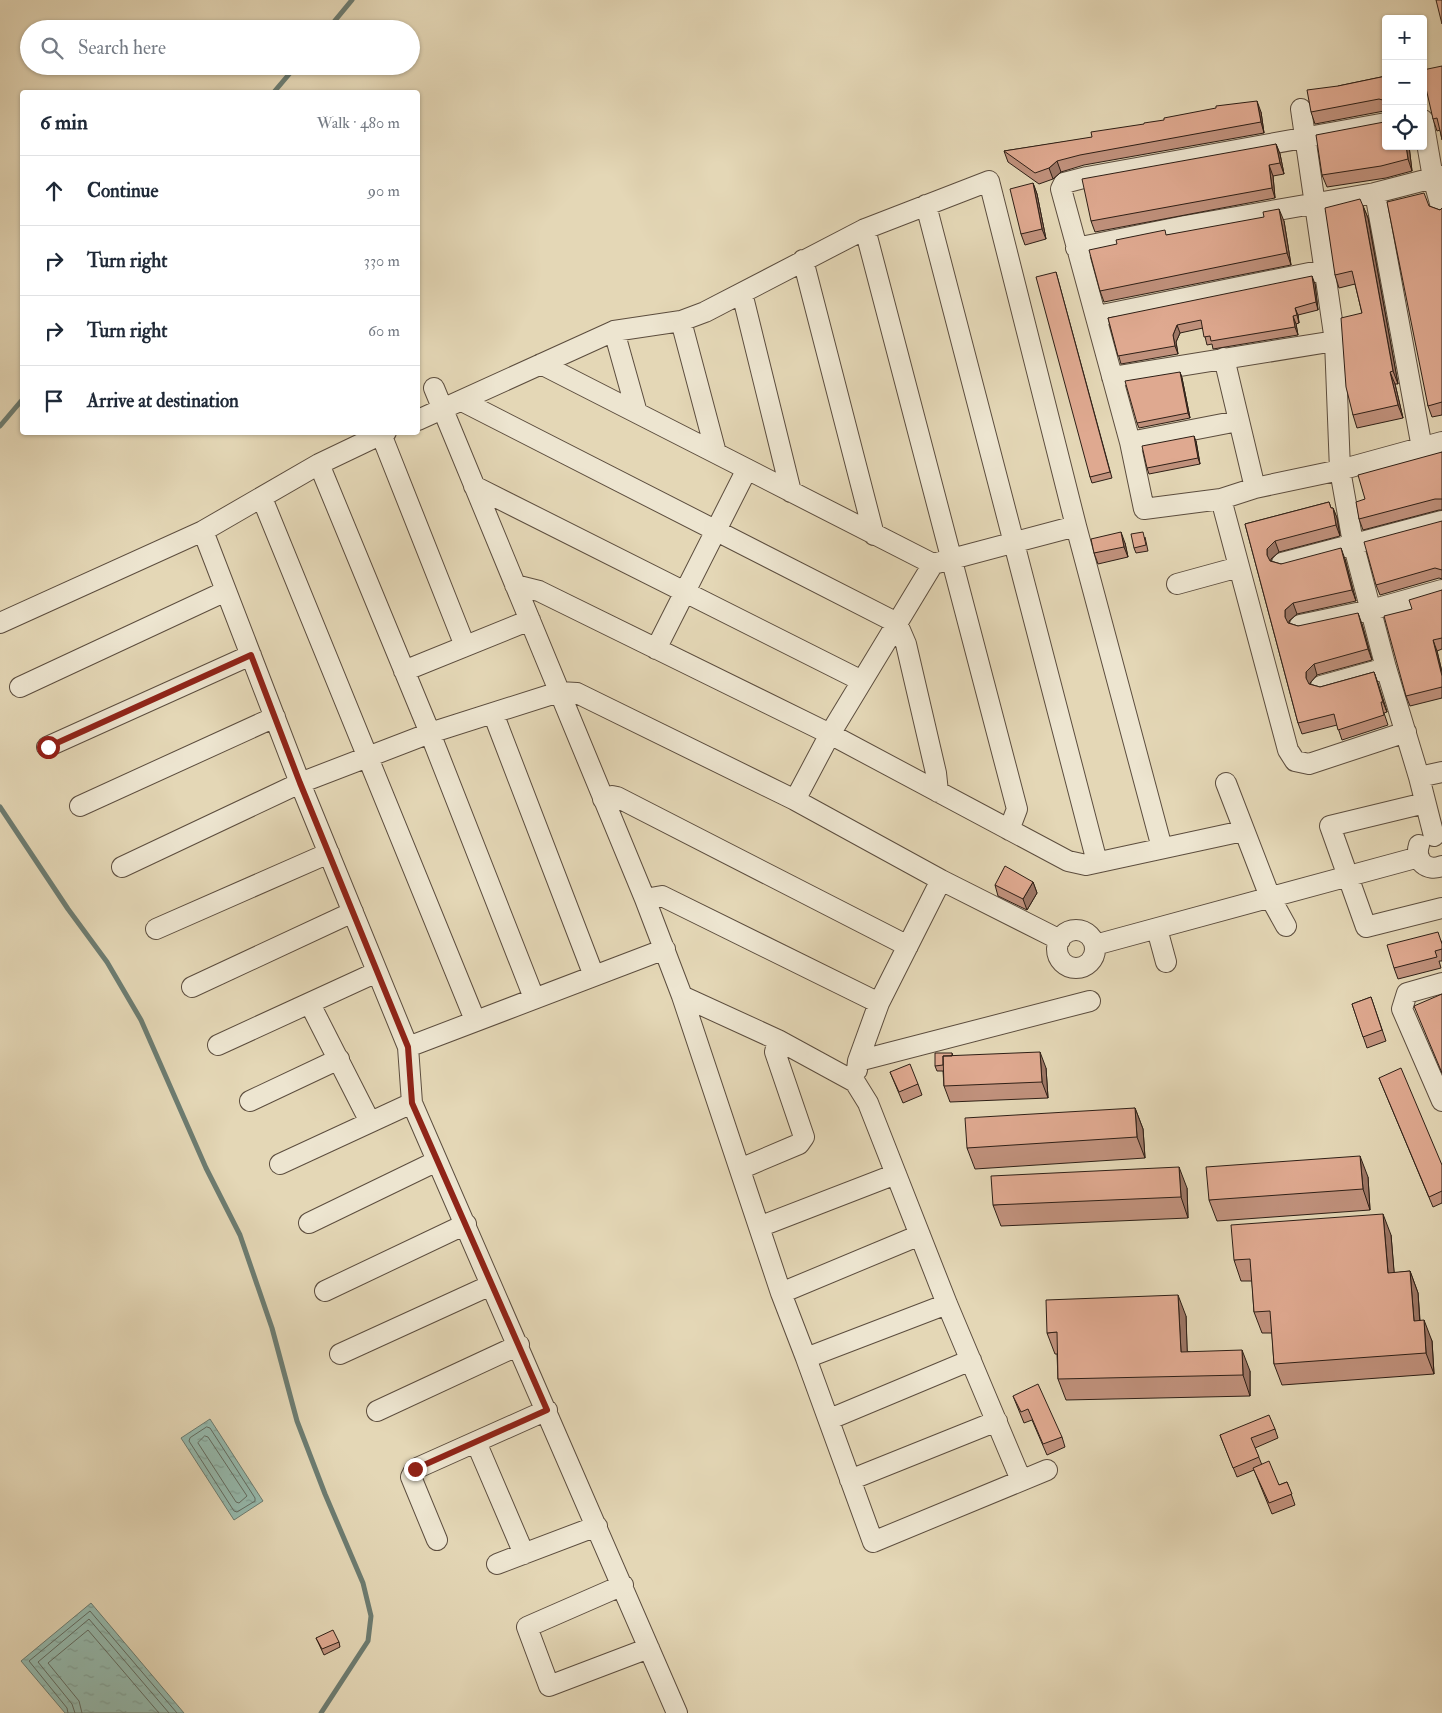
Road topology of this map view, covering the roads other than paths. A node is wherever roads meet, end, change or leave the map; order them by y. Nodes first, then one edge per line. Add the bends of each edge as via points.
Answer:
1 (1301, 109) dead end
2 (1382, 124) edge
3 (1427, 136) edge
4 (1306, 138) junction
5 (1437, 177) edge
6 (1374, 193) junction
7 (926, 205) junction
8 (1314, 205) junction
9 (1442, 210) edge
10 (865, 229) junction
11 (1076, 248) junction
12 (803, 260) junction
13 (1324, 270) junction
14 (742, 293) junction
15 (1097, 316) junction
16 (681, 321) junction
17 (614, 331) junction
18 (1335, 341) junction
19 (1224, 358) junction
20 (541, 364) junction
21 (1112, 376) junction
22 (434, 388) dead end
23 (462, 402) junction
24 (443, 410) junction
25 (637, 413) junction
26 (420, 419) edge
27 (1238, 421) junction
28 (381, 435) edge
29 (383, 435) edge
30 (1130, 442) junction
31 (1442, 442) edge
32 (1422, 448) junction
33 (716, 453) junction
34 (319, 464) junction
35 (747, 469) junction
36 (1340, 470) junction
37 (474, 486) junction
38 (1255, 488) junction
39 (791, 492) junction
40 (262, 498) junction
41 (1221, 499) junction
42 (1442, 521) edge
43 (1076, 526) junction
44 (204, 531) junction
45 (716, 531) junction
46 (874, 534) junction
47 (1014, 541) junction
48 (1353, 544) junction
49 (942, 562) junction
50 (1282, 563) edge
51 (1239, 567) junction
52 (1177, 584) dead end
53 (515, 585) junction
54 (226, 590) junction
55 (1442, 590) edge
56 (684, 592) junction
57 (1371, 610) junction
58 (530, 620) junction
59 (0, 623) edge
60 (897, 624) junction
61 (1300, 624) edge
62 (466, 646) junction
63 (656, 648) junction
64 (251, 655) junction
65 (1386, 668) junction
66 (404, 670) junction
67 (862, 681) junction
68 (1321, 686) edge
69 (20, 687) dead end
70 (559, 692) junction
71 (493, 713) junction
72 (274, 717) junction
73 (1406, 732) junction
74 (430, 734) junction
75 (830, 734) junction
76 (48, 747) dead end
77 (368, 757) junction
78 (1442, 772) edge
79 (1420, 777) junction
80 (300, 783) junction
81 (1226, 783) dead end
82 (938, 792) junction
83 (603, 799) junction
84 (795, 800) junction
85 (1425, 803) junction
86 (80, 806) dead end
87 (1009, 830) junction
88 (1243, 831) junction
89 (1438, 837) edge
90 (1162, 848) junction
91 (329, 852) junction
92 (1418, 857) junction
93 (1097, 862) junction
94 (122, 867) dead end
95 (1440, 872) edge
96 (1349, 875) junction
97 (942, 880) junction
98 (1270, 897) junction
99 (644, 899) junction
100 (1442, 908) edge
101 (353, 912) junction
102 (1286, 926) dead end
103 (1157, 928) junction
104 (156, 929) dead end
105 (1060, 940) junction
106 (1095, 945) junction
107 (908, 946) junction
108 (665, 949) junction
109 (1166, 962) dead end
110 (378, 972) junction
111 (594, 976) junction
112 (1442, 983) edge
113 (1085, 984) junction
114 (192, 987) dead end
115 (682, 996) junction
116 (534, 998) junction
117 (879, 1003) junction
118 (310, 1004) junction
119 (475, 1020) junction
120 (778, 1040) junction
121 (218, 1045) dead end
122 (408, 1047) junction
123 (339, 1060) junction
124 (858, 1061) junction
125 (855, 1082) junction
126 (250, 1101) dead end
127 (1442, 1101) edge
128 (412, 1103) junction
129 (370, 1122) junction
130 (437, 1161) junction
131 (280, 1164) dead end
132 (740, 1169) junction
133 (896, 1174) junction
134 (309, 1223) dead end
135 (466, 1224) junction
136 (760, 1227) junction
137 (920, 1235) junction
138 (491, 1285) junction
139 (325, 1291) dead end
140 (781, 1293) junction
141 (947, 1304) junction
142 (519, 1345) junction
143 (340, 1354) dead end
144 (806, 1358) junction
145 (971, 1360) junction
146 (547, 1410) junction
147 (377, 1411) dead end
148 (830, 1419) junction
149 (997, 1421) junction
150 (476, 1442) junction
151 (1047, 1470) dead end
152 (850, 1480) junction
153 (1021, 1480) junction
154 (597, 1526) junction
155 (437, 1540) dead end
156 (524, 1554) junction
157 (497, 1564) dead end
158 (622, 1585) junction
159 (649, 1648) junction
160 (673, 1712) edge

1 - 4 street
2 - 4 street
3 - 5 street
4 - 8 street
4 - 11 street via 1064,183 1061,189
5 - 6 street
5 - 9 street
6 - 8 street
6 - 32 street
7 - 10 street
7 - 43 street via 989,181
7 - 47 street
8 - 11 street
8 - 13 street
10 - 12 street
10 - 49 street
11 - 15 street
12 - 14 street
12 - 46 street
13 - 15 street
13 - 18 street
14 - 16 street
14 - 39 street
15 - 21 street
16 - 17 street
16 - 33 street
17 - 20 street
17 - 25 street
18 - 19 street
18 - 36 street
19 - 21 street
19 - 27 street
20 - 23 street
20 - 25 street
21 - 30 street
22 - 24 street
23 - 24 street
23 - 45 street
24 - 26 street
24 - 37 street
25 - 33 street
27 - 30 street
27 - 38 street
28 - 34 street
29 - 62 street
30 - 41 street via 1144,509
31 - 32 street
32 - 36 street
33 - 35 street
34 - 40 street
34 - 66 street
35 - 39 street
35 - 45 street
36 - 38 street
36 - 48 street
37 - 53 street
37 - 56 street
38 - 41 street
39 - 46 street
40 - 44 street
40 - 77 street
41 - 51 street
42 - 48 street
43 - 47 street
43 - 90 street
44 - 54 street
44 - 59 street
45 - 56 street
45 - 60 street
46 - 49 street
47 - 49 street
47 - 93 street
48 - 50 street
48 - 57 street
49 - 60 street
49 - 87 street via 1017,809
51 - 52 street
51 - 73 street via 1288,750 1295,761 1308,764
53 - 58 street
53 - 63 street via 539,592
54 - 64 street
54 - 69 street
55 - 57 street
56 - 63 street
56 - 67 street
57 - 61 street
57 - 65 street
58 - 62 street
58 - 70 street
60 - 67 street
60 - 82 street via 906,644
62 - 66 street
63 - 75 street
64 - 72 street
64 - 76 street
65 - 68 street
65 - 73 street
66 - 74 street
67 - 75 street
70 - 71 street
70 - 83 street
70 - 84 street via 577,693
71 - 74 street
71 - 111 street
72 - 80 street
72 - 86 street
73 - 79 street
74 - 77 street
74 - 116 street
75 - 82 street
75 - 84 street
77 - 80 street
77 - 119 street
78 - 79 street
79 - 85 street
80 - 91 street
80 - 94 street
81 - 88 street
82 - 87 street
83 - 99 street
83 - 107 street via 617,797
84 - 97 street
85 - 89 street
85 - 96 street via 1330,826
87 - 93 street via 1068,861
88 - 90 street
88 - 98 street
89 - 92 street via 1422,841
90 - 93 street
91 - 101 street
91 - 104 street
92 - 95 street via 1427,867
92 - 96 street
96 - 98 street
96 - 100 street via 1369,934
97 - 105 street
97 - 107 street
98 - 102 street
98 - 103 street
99 - 108 street
99 - 117 street via 662,896
101 - 110 street
101 - 114 street
103 - 106 street
103 - 109 street
105 - 106 street via 1070,932 1082,931
105 - 113 street via 1058,952 1063,962
106 - 113 street via 1094,957 1085,966
107 - 117 street
108 - 111 street
108 - 115 street
110 - 118 street
110 - 122 street
111 - 116 street
112 - 127 street via 1407,993 1402,1009
113 - 124 street
115 - 120 street
115 - 132 street
116 - 119 street
117 - 124 street
118 - 121 street
118 - 123 street
119 - 122 street
120 - 125 street
120 - 132 street via 775,1052 804,1137 799,1144
122 - 128 street
123 - 126 street
123 - 129 street
124 - 125 street
125 - 133 street via 868,1103
128 - 129 street
128 - 130 street
129 - 131 street
130 - 134 street
130 - 135 street
132 - 136 street
133 - 136 street
133 - 137 street
135 - 138 street
135 - 139 street
136 - 140 street
137 - 140 street
137 - 141 street
138 - 142 street
138 - 143 street
140 - 144 street
141 - 144 street
141 - 145 street
142 - 146 street
142 - 147 street
144 - 148 street
145 - 148 street
145 - 149 street
146 - 150 street
146 - 154 street
148 - 152 street
149 - 152 street
149 - 153 street
150 - 155 street via 415,1469 412,1477
150 - 156 street
151 - 153 street
152 - 153 street via 873,1542
154 - 156 street
154 - 158 street
156 - 157 street
158 - 159 street
158 - 159 street via 527,1627 549,1686
159 - 160 street

